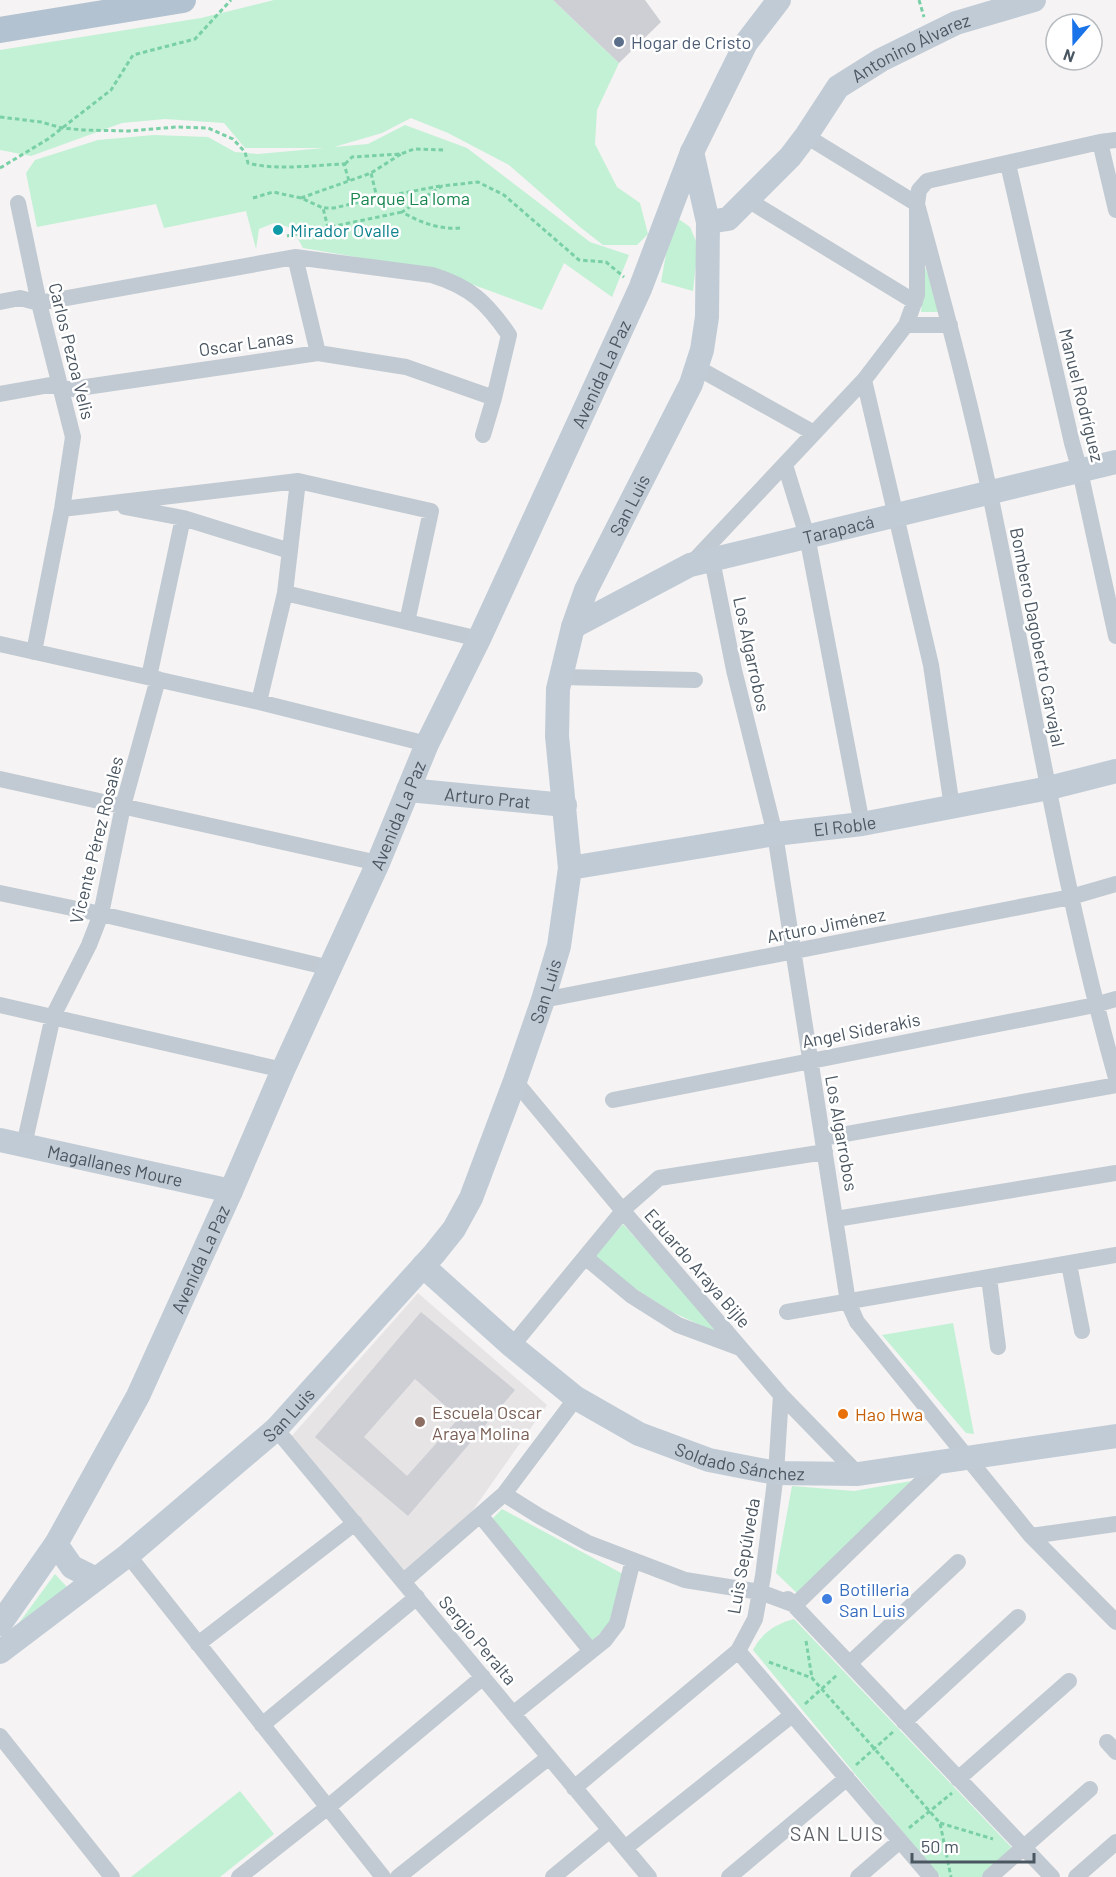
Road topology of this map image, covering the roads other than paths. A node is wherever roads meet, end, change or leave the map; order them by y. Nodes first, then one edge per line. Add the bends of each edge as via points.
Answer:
1 (183, 0) edge
2 (779, 0) edge
3 (1034, 0) edge
4 (0, 30) edge
5 (806, 136) junction
6 (1108, 141) edge
7 (692, 152) junction
8 (1008, 164) junction
9 (748, 200) junction
10 (18, 203) dead end
11 (917, 204) junction
12 (1116, 210) edge
13 (708, 222) junction
14 (295, 256) junction
15 (0, 302) edge
16 (915, 302) junction
17 (39, 303) junction
18 (906, 325) junction
19 (950, 325) junction
20 (318, 353) junction
21 (696, 367) junction
22 (864, 380) junction
23 (60, 387) junction
24 (0, 394) edge
25 (494, 398) junction
26 (814, 433) junction
27 (483, 435) dead end
28 (1116, 462) edge
29 (785, 465) junction
30 (1080, 471) junction
31 (298, 481) junction
32 (990, 492) junction
33 (106, 504) junction
34 (62, 509) junction
35 (897, 515) junction
36 (183, 518) junction
37 (807, 537) junction
38 (290, 551) junction
39 (701, 562) junction
40 (285, 593) junction
41 (407, 622) junction
42 (573, 627) junction
43 (1116, 636) edge
44 (479, 639) junction
45 (0, 644) edge
46 (34, 652) junction
47 (561, 677) junction
48 (154, 678) junction
49 (695, 680) dead end
50 (259, 702) junction
51 (427, 744) junction
52 (1116, 771) edge
53 (0, 779) edge
54 (1048, 788) junction
55 (408, 790) junction
56 (565, 805) junction
57 (123, 806) junction
58 (952, 807) junction
59 (862, 824) junction
60 (775, 834) junction
61 (378, 863) junction
62 (570, 868) junction
63 (1116, 884) edge
64 (0, 893) edge
65 (1071, 897) junction
66 (100, 914) junction
67 (794, 951) junction
68 (330, 968) junction
69 (1116, 999) edge
70 (543, 1000) junction
71 (0, 1005) edge
72 (1095, 1005) junction
73 (53, 1016) junction
74 (809, 1060) junction
75 (283, 1070) junction
76 (1116, 1078) edge
77 (515, 1081) junction
78 (1116, 1085) edge
79 (613, 1100) dead end
80 (0, 1140) edge
81 (24, 1145) junction
82 (825, 1145) junction
83 (1116, 1173) edge
84 (231, 1191) junction
85 (623, 1210) junction
86 (836, 1219) junction
87 (1116, 1255) edge
88 (585, 1257) junction
89 (1069, 1264) junction
90 (423, 1266) junction
91 (988, 1278) junction
92 (848, 1302) junction
93 (787, 1312) dead end
94 (1082, 1331) dead end
95 (512, 1346) junction
96 (998, 1347) dead end
97 (741, 1348) junction
98 (781, 1395) junction
99 (576, 1398) junction
100 (276, 1429) junction
101 (1116, 1436) edge
102 (968, 1459) junction
103 (941, 1462) junction
104 (776, 1473) junction
105 (858, 1474) junction
106 (504, 1494) junction
107 (480, 1515) junction
108 (355, 1523) junction
109 (1116, 1524) edge
110 (1031, 1536) junction
111 (56, 1544) junction
112 (128, 1555) junction
113 (633, 1560) junction
114 (958, 1562) dead end
115 (96, 1579) junction
116 (404, 1581) junction
117 (762, 1584) junction
118 (417, 1597) junction
119 (795, 1605) junction
120 (1018, 1617) dead end
121 (1116, 1622) edge
122 (0, 1624) edge
123 (198, 1644) junction
124 (591, 1651) junction
125 (738, 1651) junction
126 (0, 1652) edge
127 (850, 1663) junction
128 (483, 1677) junction
129 (1069, 1681) dead end
130 (513, 1713) junction
131 (792, 1715) junction
132 (904, 1722) junction
133 (262, 1725) junction
134 (0, 1736) edge
135 (548, 1758) junction
136 (846, 1777) junction
137 (961, 1782) junction
138 (573, 1788) junction
139 (1090, 1789) dead end
140 (328, 1807) junction
141 (610, 1830) junction
142 (899, 1840) junction
143 (1116, 1842) edge
144 (1023, 1847) junction
145 (625, 1848) junction
146 (112, 1877) edge
147 (239, 1877) edge
148 (383, 1877) edge
149 (398, 1877) edge
150 (553, 1877) edge
151 (649, 1877) edge
152 (729, 1877) edge
153 (858, 1877) edge
154 (931, 1877) edge
155 (990, 1877) edge
156 (1052, 1877) edge
157 (1076, 1877) edge

1 - 4 main road
2 - 7 street, Avenida La Paz via 746,43
3 - 5 street, Antonino Álvarez via 956,24 881,60 838,87
5 - 9 street, Antonino Álvarez
5 - 11 street
6 - 8 street
6 - 12 street
7 - 13 street, San Luis
7 - 44 street, Avenida La Paz via 640,289
8 - 11 street via 927,181 919,190
8 - 30 street, Manuel Rodríguez
9 - 13 street, Antonino Álvarez via 728,219
9 - 16 street
10 - 17 street, Carlos Pezoa Velis
11 - 16 street
11 - 19 street, Bombero Dagoberto Carvajal
13 - 21 street, San Luis via 707,317
14 - 17 street
14 - 20 street
14 - 25 street via 432,275 479,298 509,335
15 - 17 street via 20,298
16 - 18 street
17 - 23 street, Carlos Pezoa Velis
18 - 19 street
18 - 22 street
19 - 32 street, Bombero Dagoberto Carvajal
20 - 23 street, Oscar Lanas via 72,389
20 - 25 street, Oscar Lanas via 406,367
21 - 26 street
21 - 42 street, San Luis via 691,384 586,590
22 - 26 street
22 - 35 street
23 - 24 street, Oscar Lanas via 50,384
23 - 34 street, Carlos Pezoa Velis via 73,437
25 - 27 street
26 - 29 street
28 - 30 street, Tarapacá
29 - 37 street
29 - 39 street
30 - 32 street, Tarapacá
30 - 43 street, Manuel Rodríguez
31 - 33 street
31 - 38 street
31 - 41 street via 430,511
32 - 35 street, Tarapacá
32 - 54 street, Bombero Dagoberto Carvajal
33 - 34 street
33 - 36 street
34 - 46 street, Carlos Pezoa Velis
35 - 37 street, Tarapacá
35 - 58 street via 931,666
36 - 38 street
36 - 48 street, Vicente Pérez Rosales
37 - 39 street, Tarapacá
37 - 59 street
38 - 40 street
39 - 42 street, Tarapacá
39 - 60 street, Los Algarrobos via 734,670
40 - 41 street
40 - 50 street
41 - 44 street
42 - 47 street, San Luis
44 - 51 street, Avenida La Paz
45 - 46 street
46 - 48 street
47 - 49 street
47 - 56 street, San Luis via 557,736
48 - 50 street
48 - 57 street, Vicente Pérez Rosales
50 - 51 street
51 - 55 street, Avenida La Paz
52 - 54 street, El Roble
53 - 57 street
54 - 58 street, El Roble
54 - 65 street, Bombero Dagoberto Carvajal
55 - 56 street, Arturo Prat
55 - 61 street, Avenida La Paz
56 - 62 street, San Luis
57 - 61 street
57 - 66 street, Vicente Pérez Rosales
58 - 59 street, El Roble
59 - 60 street, El Roble
60 - 62 street, El Roble
60 - 67 street, Los Algarrobos
61 - 68 street, Avenida La Paz
62 - 70 street, San Luis via 559,946
63 - 65 street, Arturo Jiménez
64 - 66 street
65 - 67 street, Arturo Jiménez
65 - 72 street, Bombero Dagoberto Carvajal
66 - 68 street
66 - 73 street, Vicente Pérez Rosales
67 - 70 street, Arturo Jiménez
67 - 74 street, Los Algarrobos
68 - 75 street, Avenida La Paz
69 - 72 street, Angel Siderakis
70 - 77 street, San Luis
71 - 73 street
72 - 74 street, Angel Siderakis
72 - 76 street, Bombero Dagoberto Carvajal
73 - 75 street
73 - 81 street, Vicente Pérez Rosales
74 - 79 street, Angel Siderakis
74 - 82 street, Los Algarrobos
75 - 84 street, Avenida La Paz
77 - 85 street, Eduardo Araya Bijle
77 - 90 street, San Luis via 471,1198 454,1228
78 - 82 street
80 - 81 street, Magallanes Moure
81 - 84 street, Magallanes Moure
82 - 85 street via 659,1178
82 - 86 street, Los Algarrobos
83 - 86 street
84 - 111 street, Avenida La Paz via 138,1396
85 - 88 street
85 - 97 street, Eduardo Araya Bijle
86 - 92 street, Los Algarrobos
87 - 89 street
88 - 95 street
88 - 97 street via 632,1296 678,1325
89 - 91 street
89 - 94 street
90 - 95 street, Soldado Sánchez
90 - 100 street, San Luis
91 - 92 street
91 - 96 street
92 - 93 street
92 - 102 street, Los Algarrobos via 857,1322
95 - 99 street, Soldado Sánchez
97 - 98 street, Eduardo Araya Bijle
98 - 104 street, Luis Sepúlveda
98 - 105 street, Eduardo Araya Bijle
99 - 104 street, Soldado Sánchez via 639,1434 709,1460
99 - 106 street
100 - 108 street, Sergio Peralta
100 - 112 street, San Luis
101 - 102 street, Soldado Sánchez
102 - 103 street, Soldado Sánchez
102 - 110 street, Los Algarrobos
103 - 105 street, Soldado Sánchez
103 - 119 street
104 - 105 street, Soldado Sánchez
104 - 117 street, Luis Sepúlveda
106 - 107 street
106 - 113 street via 588,1543
107 - 116 street
107 - 124 street
108 - 116 street, Sergio Peralta
108 - 123 street
109 - 110 street
110 - 121 street, Los Algarrobos
111 - 115 street via 72,1567
111 - 122 street, Avenida La Paz
112 - 115 street, San Luis
112 - 123 street
113 - 117 street via 686,1580
113 - 124 street via 617,1624
114 - 127 street
115 - 126 street, San Luis
116 - 118 street, Sergio Peralta
117 - 119 street
117 - 125 street, Luis Sepúlveda via 755,1619
118 - 128 street, Sergio Peralta
118 - 133 street
119 - 127 street
120 - 132 street
123 - 133 street
124 - 130 street
125 - 131 street
125 - 138 street, Luis Sepúlveda
127 - 132 street
128 - 130 street, Sergio Peralta
128 - 140 street
129 - 137 street
130 - 135 street, Sergio Peralta
131 - 136 street
131 - 145 street
132 - 137 street
133 - 140 street
134 - 146 street
135 - 138 street, Sergio Peralta
135 - 149 street
136 - 142 street
136 - 152 street
137 - 144 street
138 - 141 street, Sergio Peralta
139 - 144 street
140 - 147 street
140 - 148 street
141 - 145 street, Sergio Peralta
141 - 150 street
142 - 153 street
142 - 154 street
143 - 157 street
144 - 155 street
144 - 156 street
145 - 151 street, Sergio Peralta

